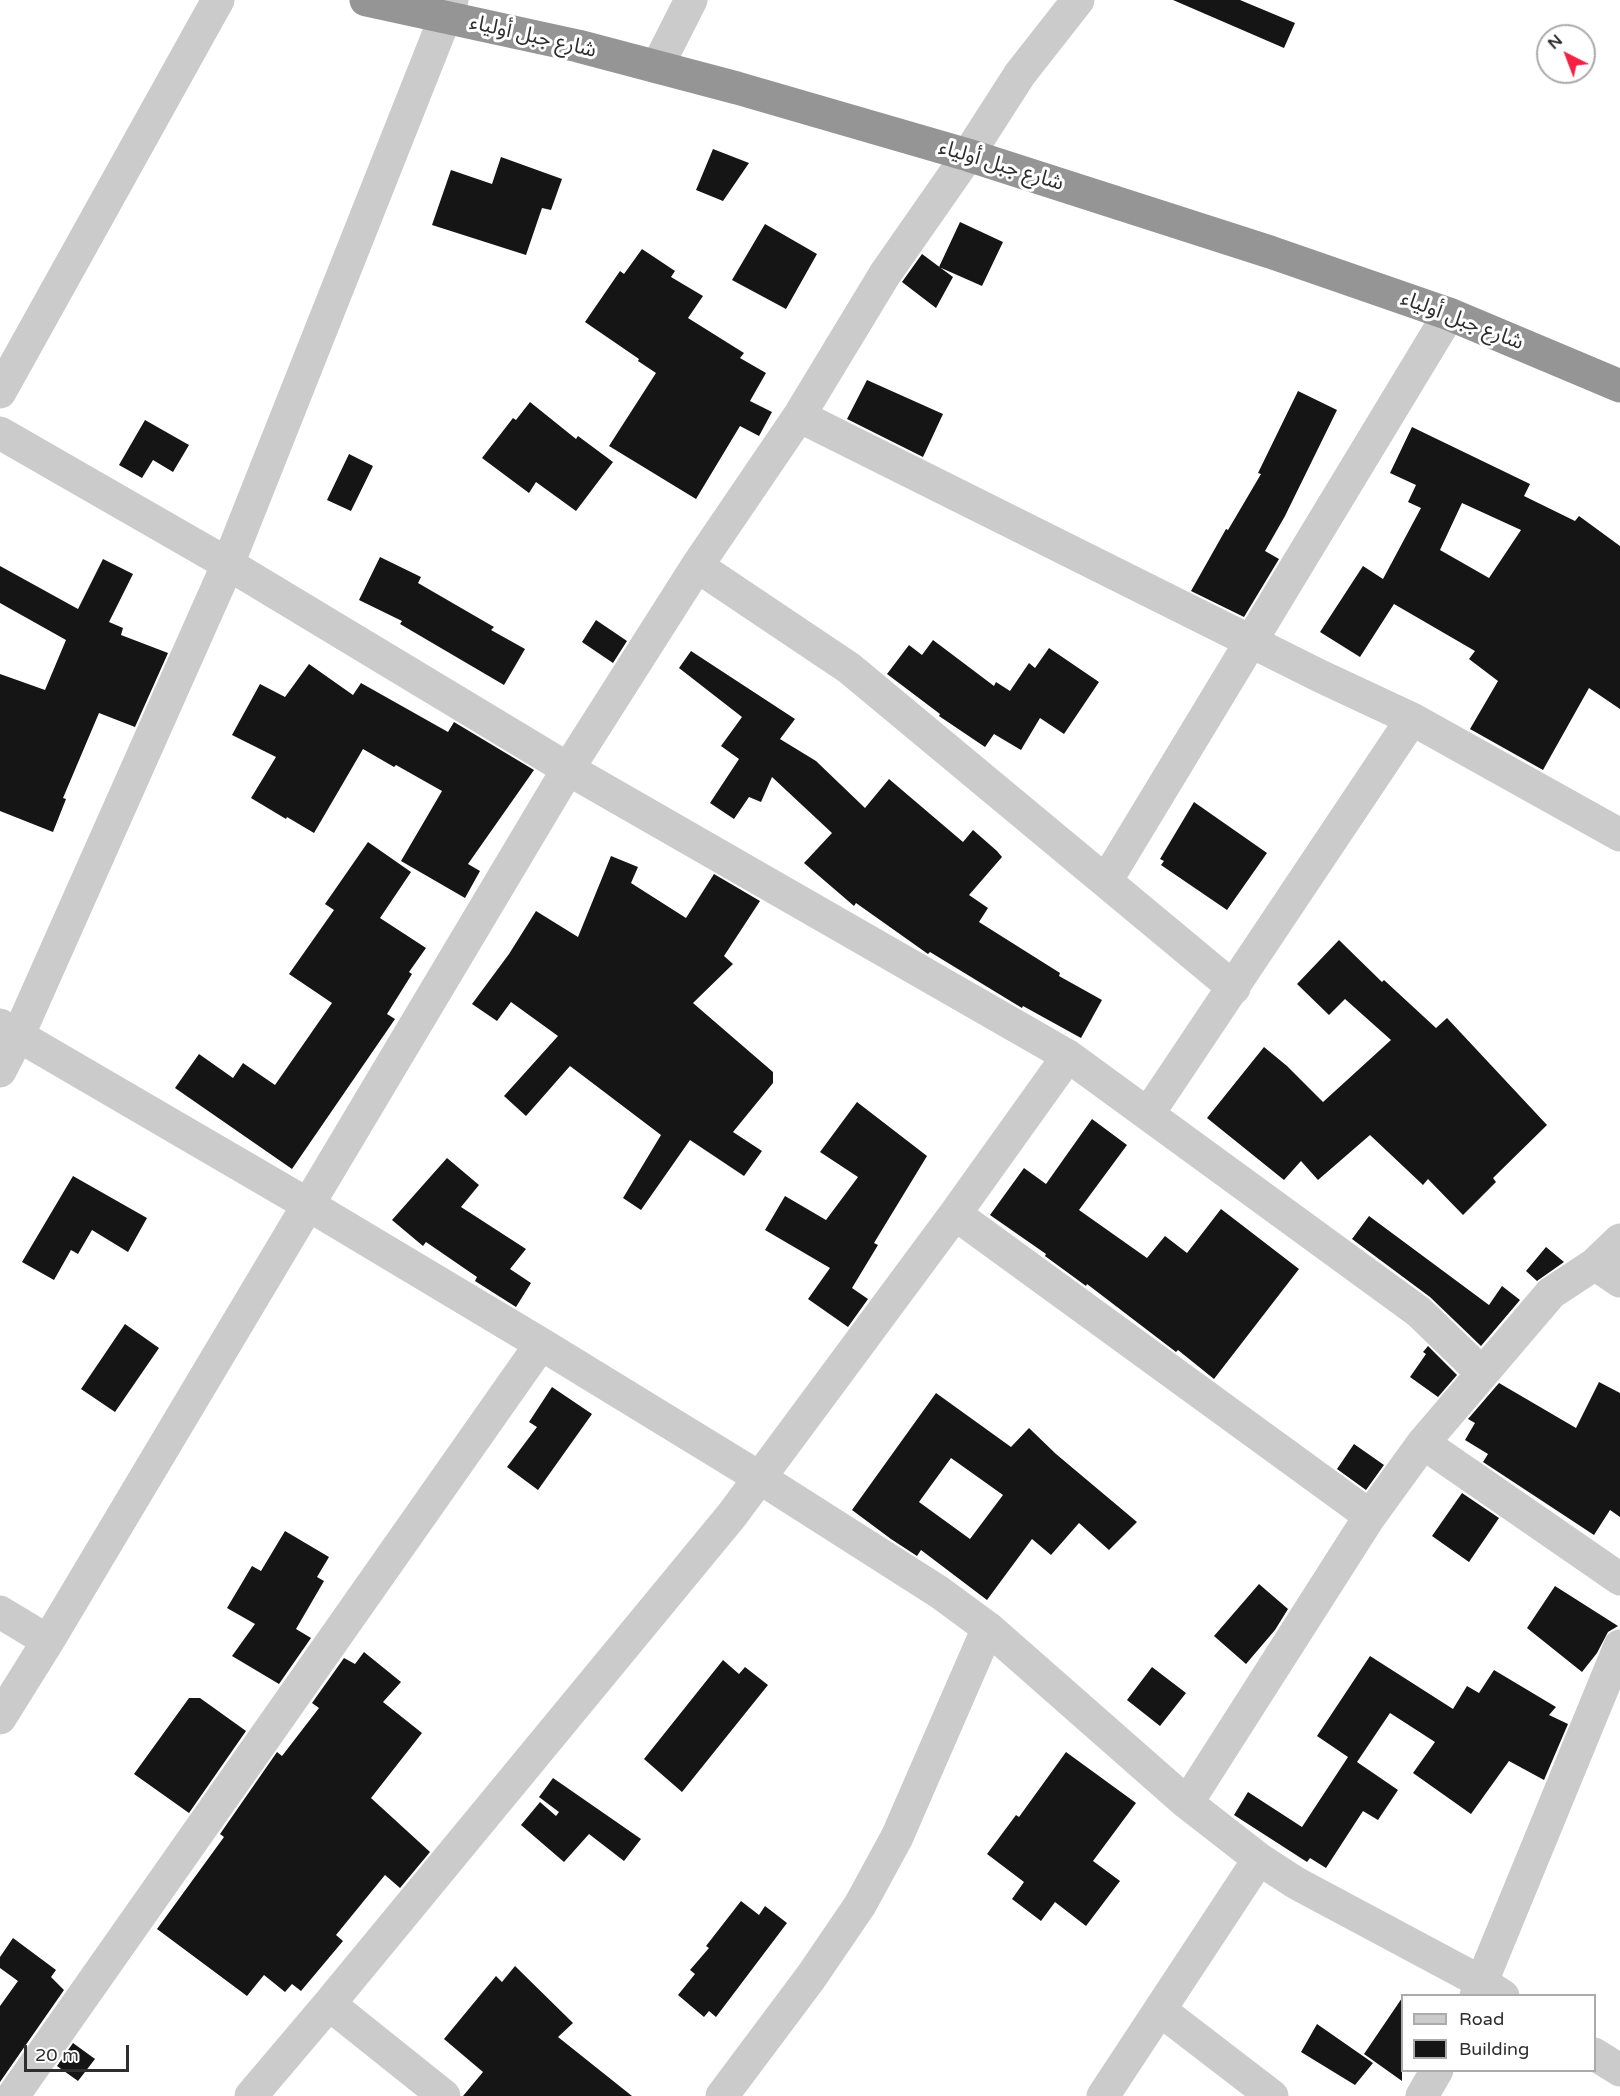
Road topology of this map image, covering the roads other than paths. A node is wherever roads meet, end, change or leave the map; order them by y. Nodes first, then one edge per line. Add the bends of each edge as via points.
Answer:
1 (218, 0) edge
2 (366, 0) edge
3 (691, 0) edge
4 (1078, 0) edge
5 (448, 8) edge
6 (657, 67) junction
7 (968, 155) junction
8 (1449, 314) junction
9 (1620, 386) edge
10 (0, 392) edge
11 (799, 416) junction
12 (0, 433) edge
13 (228, 564) junction
14 (697, 566) junction
15 (1250, 641) junction
16 (1412, 718) junction
17 (568, 769) junction
18 (1620, 835) edge
19 (1106, 880) junction
20 (1234, 988) junction
21 (9, 1030) edge
22 (1068, 1056) junction
23 (0, 1071) edge
24 (1148, 1114) junction
25 (307, 1204) junction
26 (955, 1214) junction
27 (1620, 1240) edge
28 (1607, 1272) edge
29 (541, 1344) junction
30 (1482, 1373) junction
31 (1423, 1443) junction
32 (760, 1478) junction
33 (1370, 1516) junction
34 (1620, 1578) edge
35 (0, 1611) edge
36 (988, 1628) junction
37 (48, 1641) junction
38 (1620, 1646) edge
39 (0, 1718) edge
40 (1187, 1803) junction
41 (1259, 1859) junction
42 (1487, 1991) edge
43 (329, 2004) junction
44 (1160, 2010) junction
45 (1596, 2055) edge
46 (1620, 2070) edge
47 (1436, 2072) edge
48 (13, 2096) edge
49 (251, 2096) edge
50 (444, 2096) edge
51 (722, 2096) edge
52 (1103, 2096) edge
53 (1272, 2096) edge
54 (1422, 2096) edge

1 - 10 street
2 - 5 highway, شارع جبل أولياء
3 - 6 street
4 - 7 street via 1020,74
5 - 6 highway, شارع جبل أولياء
5 - 13 street
6 - 7 highway, شارع جبل أولياء
7 - 8 highway, شارع جبل أولياء
7 - 11 street via 885,274
8 - 9 highway, شارع جبل أولياء
8 - 15 street
11 - 14 street
11 - 15 street
12 - 13 street
13 - 17 street
13 - 21 street
14 - 17 street
14 - 19 street via 849,668
15 - 16 street
15 - 19 street
16 - 18 street
16 - 20 street
17 - 22 street
17 - 25 street
19 - 20 street
20 - 24 street
21 - 23 street
21 - 25 street
22 - 24 street
22 - 26 street
24 - 30 street via 1419,1312
25 - 29 street
25 - 37 street
26 - 32 street
26 - 33 street
27 - 28 street
28 - 30 street via 1551,1293
29 - 32 street
29 - 48 street
30 - 31 street
31 - 33 street
31 - 34 street
32 - 36 street via 939,1592
32 - 43 street
33 - 40 street
35 - 37 street
36 - 40 street
36 - 51 street via 897,1837 860,1905
37 - 39 street
38 - 42 street
40 - 41 street
41 - 42 street
41 - 44 street
43 - 49 street
43 - 50 street
44 - 52 street
44 - 53 street
45 - 46 street
47 - 54 street

